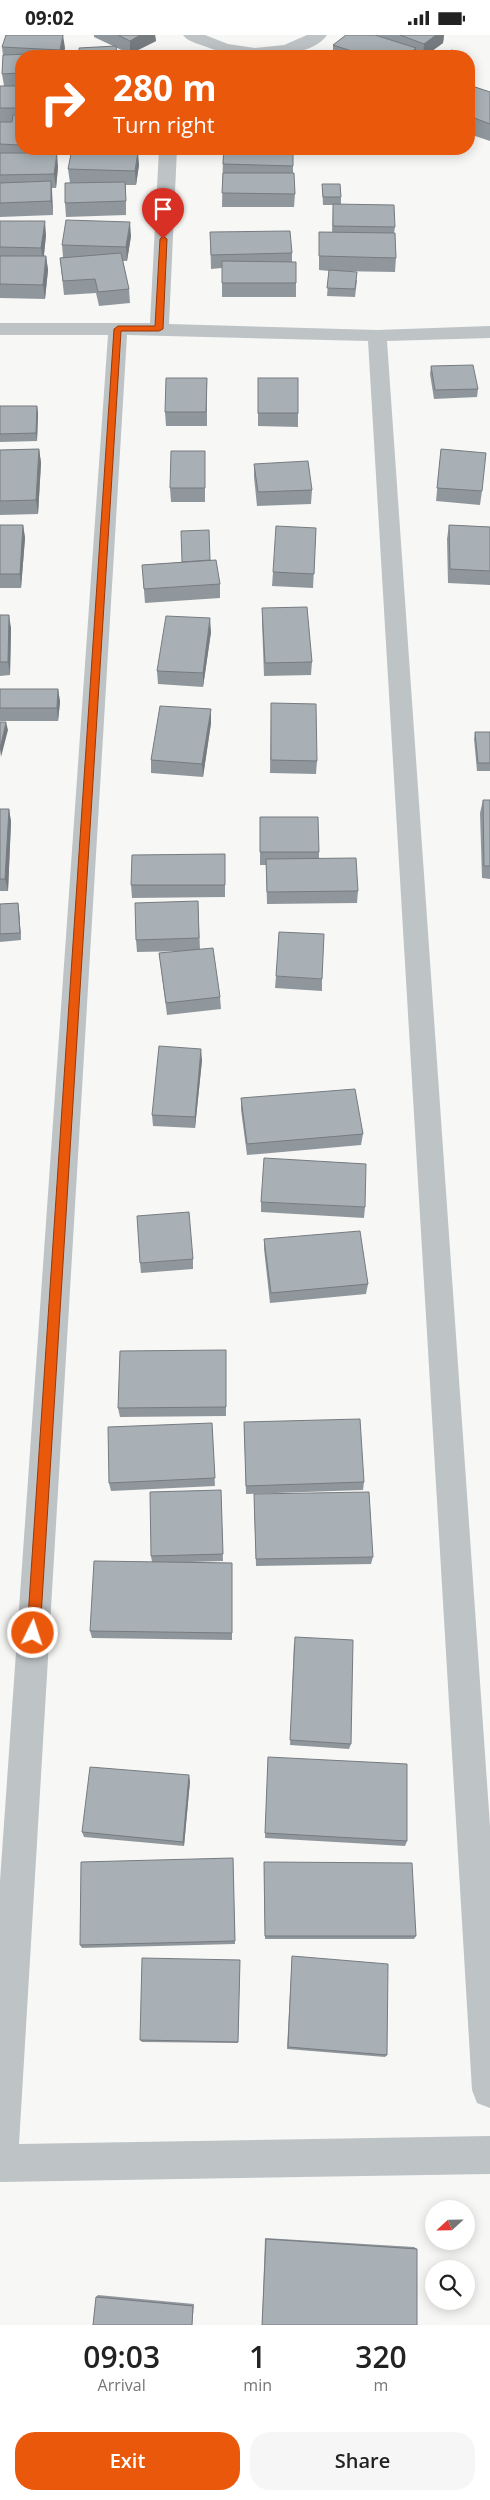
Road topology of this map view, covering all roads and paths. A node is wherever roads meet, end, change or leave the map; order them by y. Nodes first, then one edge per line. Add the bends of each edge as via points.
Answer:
1 (191, 35) edge
2 (319, 35) edge
3 (210, 50) edge
4 (289, 50) edge
5 (168, 155) edge
6 (0, 329) edge
7 (118, 329) junction
8 (159, 329) junction
9 (490, 332) edge
10 (377, 336) junction
11 (490, 2090) edge
12 (0, 2147) edge
13 (490, 2155) edge
14 (0, 2163) edge

1 - 3 street
2 - 4 street via 301,47
5 - 8 street
6 - 7 street
7 - 8 street
7 - 12 street
8 - 10 street
9 - 10 street
10 - 11 street
13 - 14 street

